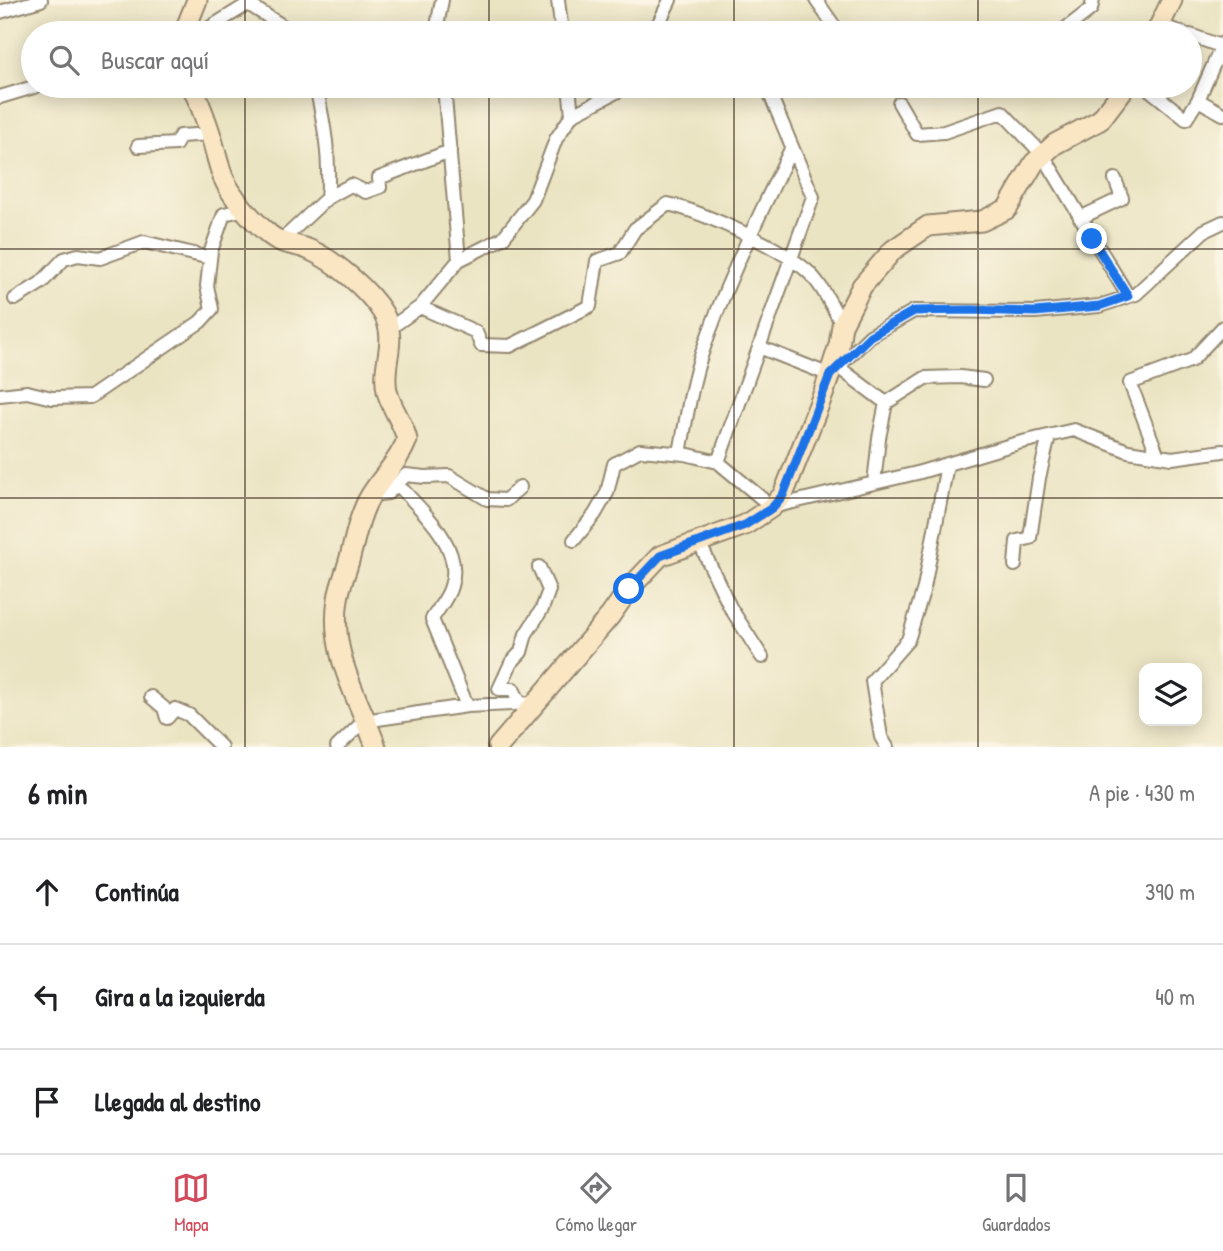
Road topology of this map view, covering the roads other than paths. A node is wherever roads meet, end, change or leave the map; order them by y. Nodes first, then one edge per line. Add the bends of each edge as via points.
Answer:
1 (41, 0) edge
2 (197, 0) edge
3 (442, 0) edge
4 (558, 0) edge
5 (670, 0) edge
6 (816, 0) edge
7 (1093, 0) edge
8 (1172, 0) edge
9 (249, 2) edge
10 (0, 12) edge
11 (189, 21) edge
12 (220, 21) edge
13 (276, 21) edge
14 (439, 21) edge
15 (561, 21) edge
16 (659, 21) edge
17 (831, 21) edge
18 (1076, 21) edge
19 (1161, 21) edge
20 (1202, 39) edge
21 (1223, 45) edge
22 (21, 91) edge
23 (1202, 91) edge
24 (0, 97) edge
25 (197, 98) edge
26 (318, 98) edge
27 (445, 98) edge
28 (570, 98) edge
29 (604, 98) edge
30 (772, 98) edge
31 (1117, 98) edge
32 (1160, 98) edge
33 (1198, 100) joint
34 (899, 103) dead end
35 (1223, 114) edge
36 (572, 115) junction
37 (211, 134) junction
38 (138, 146) dead end
39 (792, 147) junction
40 (450, 151) junction
41 (1043, 155) junction
42 (1115, 179) dead end
43 (327, 198) junction
44 (245, 209) junction
45 (1080, 218) junction
46 (1223, 222) edge
47 (750, 237) junction
48 (281, 242) junction
49 (210, 258) junction
50 (791, 258) junction
51 (459, 260) junction
52 (1128, 296) junction
53 (15, 299) dead end
54 (419, 307) junction
55 (842, 325) junction
56 (1223, 327) edge
57 (390, 328) junction
58 (759, 347) junction
59 (834, 371) junction
60 (984, 380) dead end
61 (0, 395) edge
62 (886, 403) junction
63 (1049, 436) junction
64 (1223, 451) edge
65 (680, 453) junction
66 (1158, 456) junction
67 (718, 462) junction
68 (947, 465) junction
69 (874, 483) junction
70 (397, 484) junction
71 (520, 487) dead end
72 (370, 495) junction
73 (772, 508) junction
74 (574, 540) dead end
75 (699, 542) junction
76 (1014, 565) dead end
77 (539, 567) dead end
78 (762, 657) dead end
79 (151, 697) dead end
80 (528, 703) junction
81 (467, 706) junction
82 (364, 721) junction
83 (221, 747) edge
84 (337, 747) edge
85 (376, 747) edge
86 (498, 747) edge
87 (887, 747) edge

1 - 10 street
2 - 11 street
3 - 14 street
4 - 15 street
5 - 16 street
6 - 17 street
7 - 18 street via 1091,9
8 - 19 street
9 - 12 street
9 - 13 street
20 - 21 street
21 - 23 street
22 - 24 street
25 - 37 street
26 - 43 street via 330,174
27 - 40 street
28 - 36 street
29 - 36 street
30 - 39 street
31 - 41 street via 1100,120
32 - 33 street via 1186,119
33 - 35 street
34 - 41 street via 917,134 944,132 1002,112
36 - 51 street via 556,139 533,200 503,238
37 - 38 street via 180,136 176,144
37 - 44 street via 223,177
39 - 47 street
39 - 50 street via 813,197
40 - 43 street via 379,178 380,187 366,192 351,185
40 - 51 street
41 - 45 street
41 - 55 street via 1007,209 982,221 928,226 893,250 862,286
42 - 45 street via 1122,198
43 - 48 street
44 - 48 street
44 - 49 street via 224,214
45 - 52 street
46 - 52 street via 1204,231 1136,294
47 - 50 street
47 - 54 street via 668,204 635,229 620,253 597,261 590,306 510,345 481,345 476,332
47 - 65 street via 699,360
48 - 57 street via 310,250 349,277 373,299
49 - 53 street via 145,242 100,258 78,255 64,259 41,283
49 - 61 street via 207,286 212,309 162,350 90,397 51,398 27,392
50 - 55 street via 813,276
50 - 58 street
51 - 54 street
52 - 59 street via 1099,306 1035,312 914,311 870,336
54 - 57 street
55 - 59 street
56 - 66 street via 1192,360 1130,383
57 - 72 street via 387,391 407,440
58 - 59 street
58 - 67 street
59 - 62 street
59 - 73 street via 783,495
60 - 62 street via 925,378
62 - 69 street
63 - 66 street via 1074,430 1128,451
63 - 68 street
63 - 76 street via 1030,538 1017,541
64 - 66 street
65 - 67 street
65 - 74 street via 640,450 614,464 607,493
67 - 73 street
68 - 69 street
68 - 87 street via 924,589 908,640 872,681 881,737
69 - 73 street
70 - 71 street via 406,475 449,476 487,499 506,500
70 - 72 street via 388,493
70 - 81 street via 432,522 450,553 451,588 432,619
72 - 82 street via 356,523 337,618 340,654
73 - 75 street via 745,525
75 - 78 street via 730,607
75 - 80 street via 660,556
77 - 80 street via 549,590 526,634 522,652 511,663 499,689 513,689
79 - 83 street via 164,708 167,718 175,709 189,715
80 - 81 street
80 - 86 street
81 - 82 street
82 - 84 street
82 - 85 street

